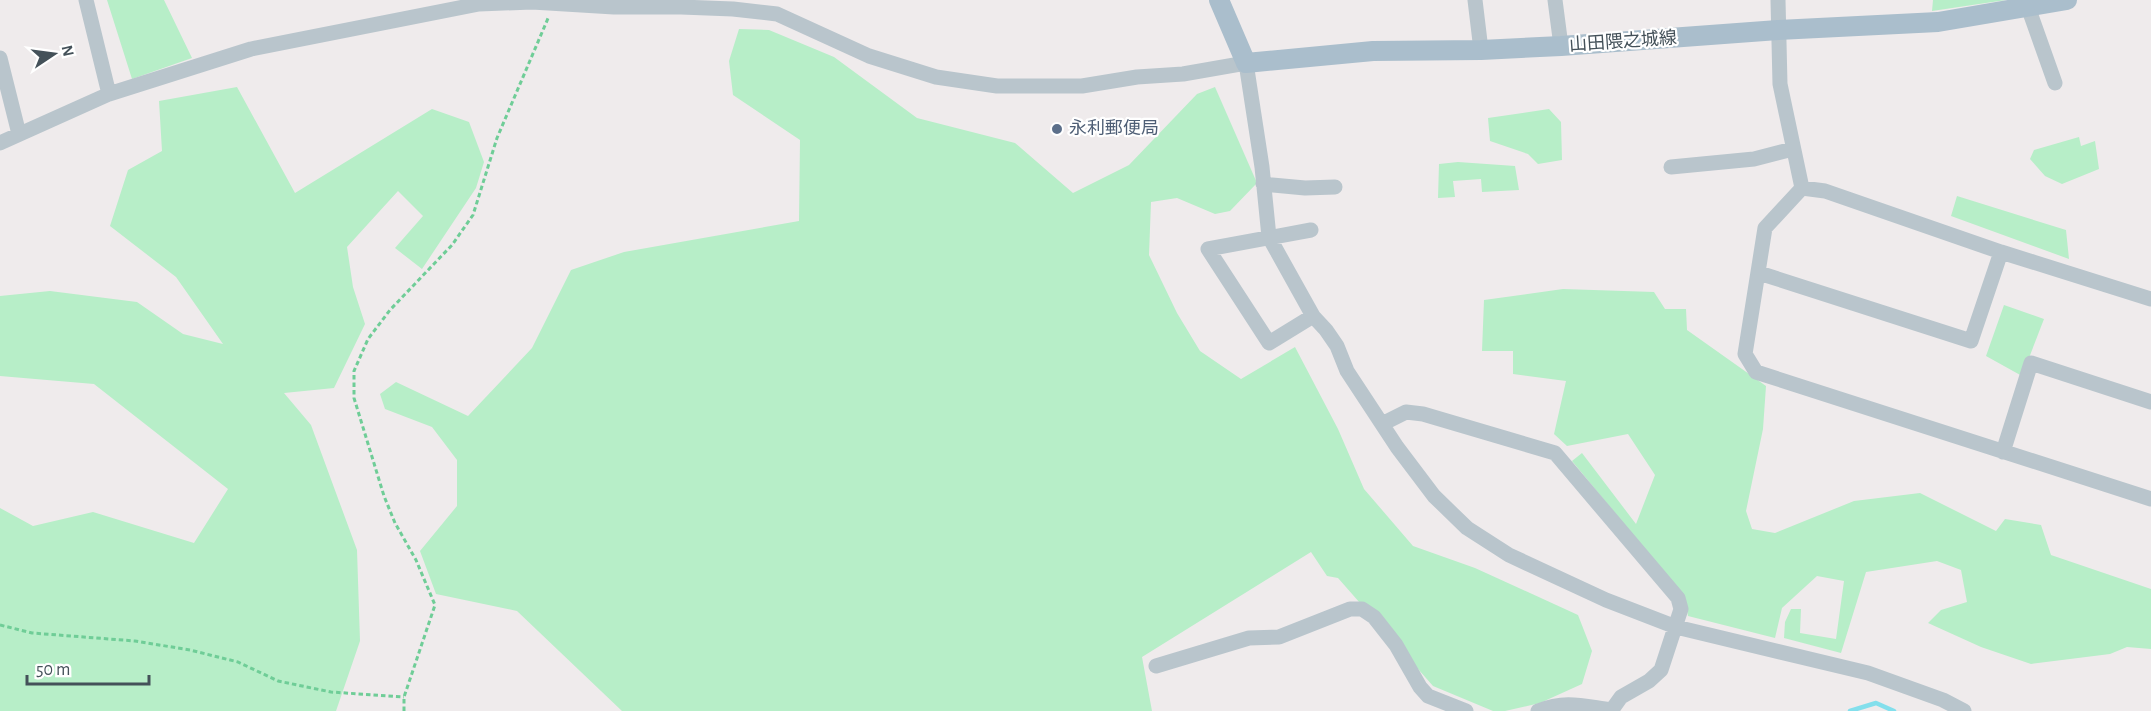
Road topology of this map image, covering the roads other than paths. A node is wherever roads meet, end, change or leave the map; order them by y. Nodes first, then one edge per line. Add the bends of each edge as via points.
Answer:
1 (86, 0) edge
2 (1219, 0) edge
3 (1475, 0) edge
4 (1555, 0) edge
5 (1778, 0) edge
6 (2067, 0) edge
7 (510, 2) edge
8 (730, 4) edge
9 (778, 7) edge
10 (2028, 7) junction
11 (1778, 30) junction
12 (1561, 46) junction
13 (1481, 50) junction
14 (0, 58) edge
15 (1246, 63) junction
16 (2055, 83) dead end
17 (109, 94) junction
18 (19, 134) junction
19 (0, 143) edge
20 (1793, 149) junction
21 (1671, 167) dead end
22 (1263, 184) junction
23 (1335, 187) dead end
24 (1802, 188) junction
25 (1311, 230) dead end
26 (1269, 237) junction
27 (2001, 252) junction
28 (1759, 273) junction
29 (2151, 299) edge
30 (1313, 316) junction
31 (2151, 402) edge
32 (1382, 424) junction
33 (2003, 452) junction
34 (2151, 500) edge
35 (1676, 627) junction
36 (1156, 666) dead end
37 (1466, 711) edge
38 (1538, 711) edge
39 (1611, 711) edge
40 (1964, 711) edge

1 - 17 street
2 - 15 main road
3 - 13 street
4 - 12 street
5 - 11 street
6 - 10 main road, 山田隈之城線
7 - 8 street
7 - 17 street via 413,15 251,49
8 - 9 street
9 - 15 street via 869,56 936,77 997,86 1082,86
10 - 11 main road, 山田隈之城線 via 1938,22
10 - 16 street
11 - 12 main road, 山田隈之城線
11 - 20 street via 1780,84
12 - 13 main road, 山田隈之城線
13 - 15 main road, 山田隈之城線 via 1373,51
14 - 18 street
15 - 22 street
17 - 18 street
18 - 19 street
20 - 21 street via 1754,159
20 - 24 street
22 - 23 street
22 - 26 street
24 - 27 street via 1825,191
24 - 28 street via 1766,228
25 - 26 street
26 - 30 street
26 - 30 street via 1208,249 1269,343
27 - 28 street via 1971,341
27 - 29 street
28 - 33 street via 1745,354 1756,372
30 - 32 street via 1326,330
31 - 33 street via 2031,363
32 - 35 street via 1434,496 1467,528 1520,560
32 - 35 street via 1406,412 1423,414 1555,453 1678,598 1681,609
33 - 34 street
35 - 39 street via 1661,670 1621,697
35 - 40 street via 1868,673
36 - 37 street via 1249,638 1279,638 1350,609 1362,609 1374,617 1396,645 1428,696
38 - 39 street via 1572,704

